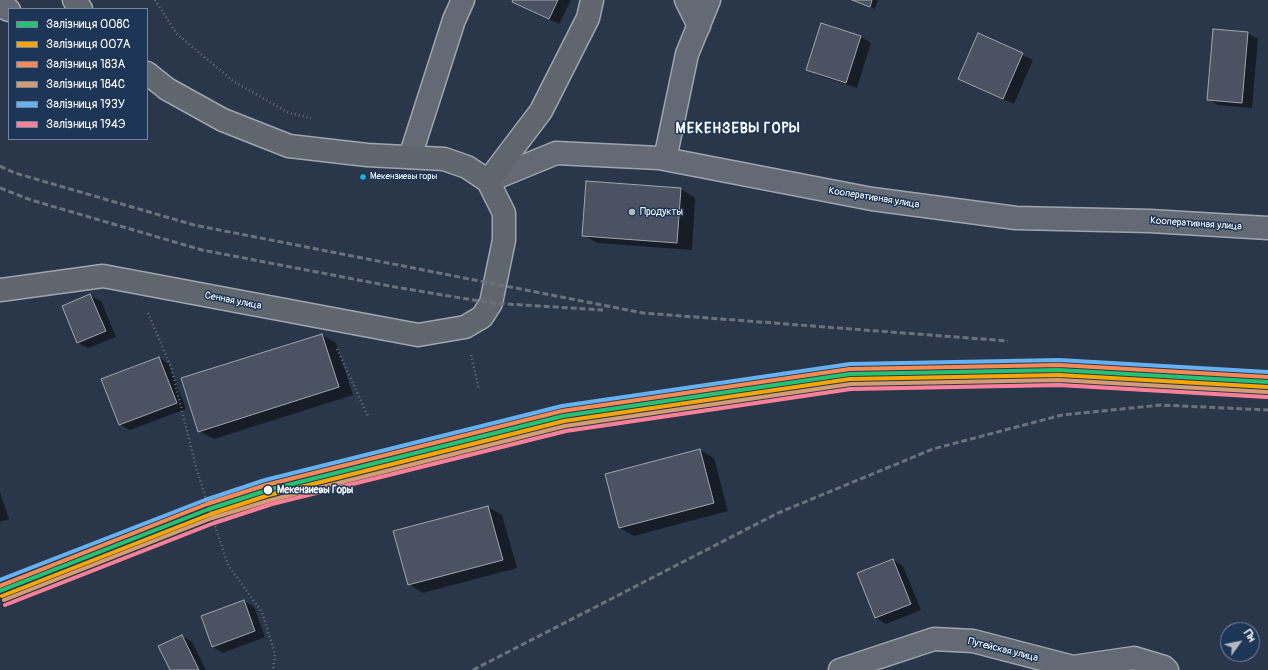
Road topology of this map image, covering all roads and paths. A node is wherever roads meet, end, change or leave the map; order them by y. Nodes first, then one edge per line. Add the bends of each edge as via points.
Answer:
1 (74, 0) edge
2 (463, 0) edge
3 (592, 0) edge
4 (686, 0) edge
5 (709, 0) edge
6 (80, 8) edge
7 (699, 26) junction
8 (148, 73) edge
9 (410, 157) junction
10 (665, 159) junction
11 (488, 181) junction
12 (1268, 228) edge
13 (135, 282) junction
14 (0, 290) edge
15 (322, 318) junction
16 (465, 327) junction
17 (479, 390) dead end
18 (368, 416) dead end
19 (273, 670) edge
20 (840, 670) edge
21 (1167, 670) edge

1 - 6 main road
2 - 9 street via 454,20
3 - 11 main road via 588,18 541,111
4 - 7 street
5 - 7 street
7 - 10 street via 687,54
8 - 9 main road via 167,89 223,120 289,146
9 - 11 main road via 444,159 467,167
10 - 11 street, Кооперативная улица via 556,153
10 - 12 street, Кооперативная улица via 872,199 1016,218 1150,221
11 - 16 main road via 504,213 504,240 491,303 482,317
13 - 14 main road, Сенная улица via 103,276
13 - 15 main road, Сенная улица
13 - 19 path via 171,367 197,471 228,565 262,612 275,654
15 - 16 main road, Сенная улица via 418,335
15 - 18 path
16 - 17 path
20 - 21 street, Путейская улица via 934,639 973,641 1073,667 1134,658

